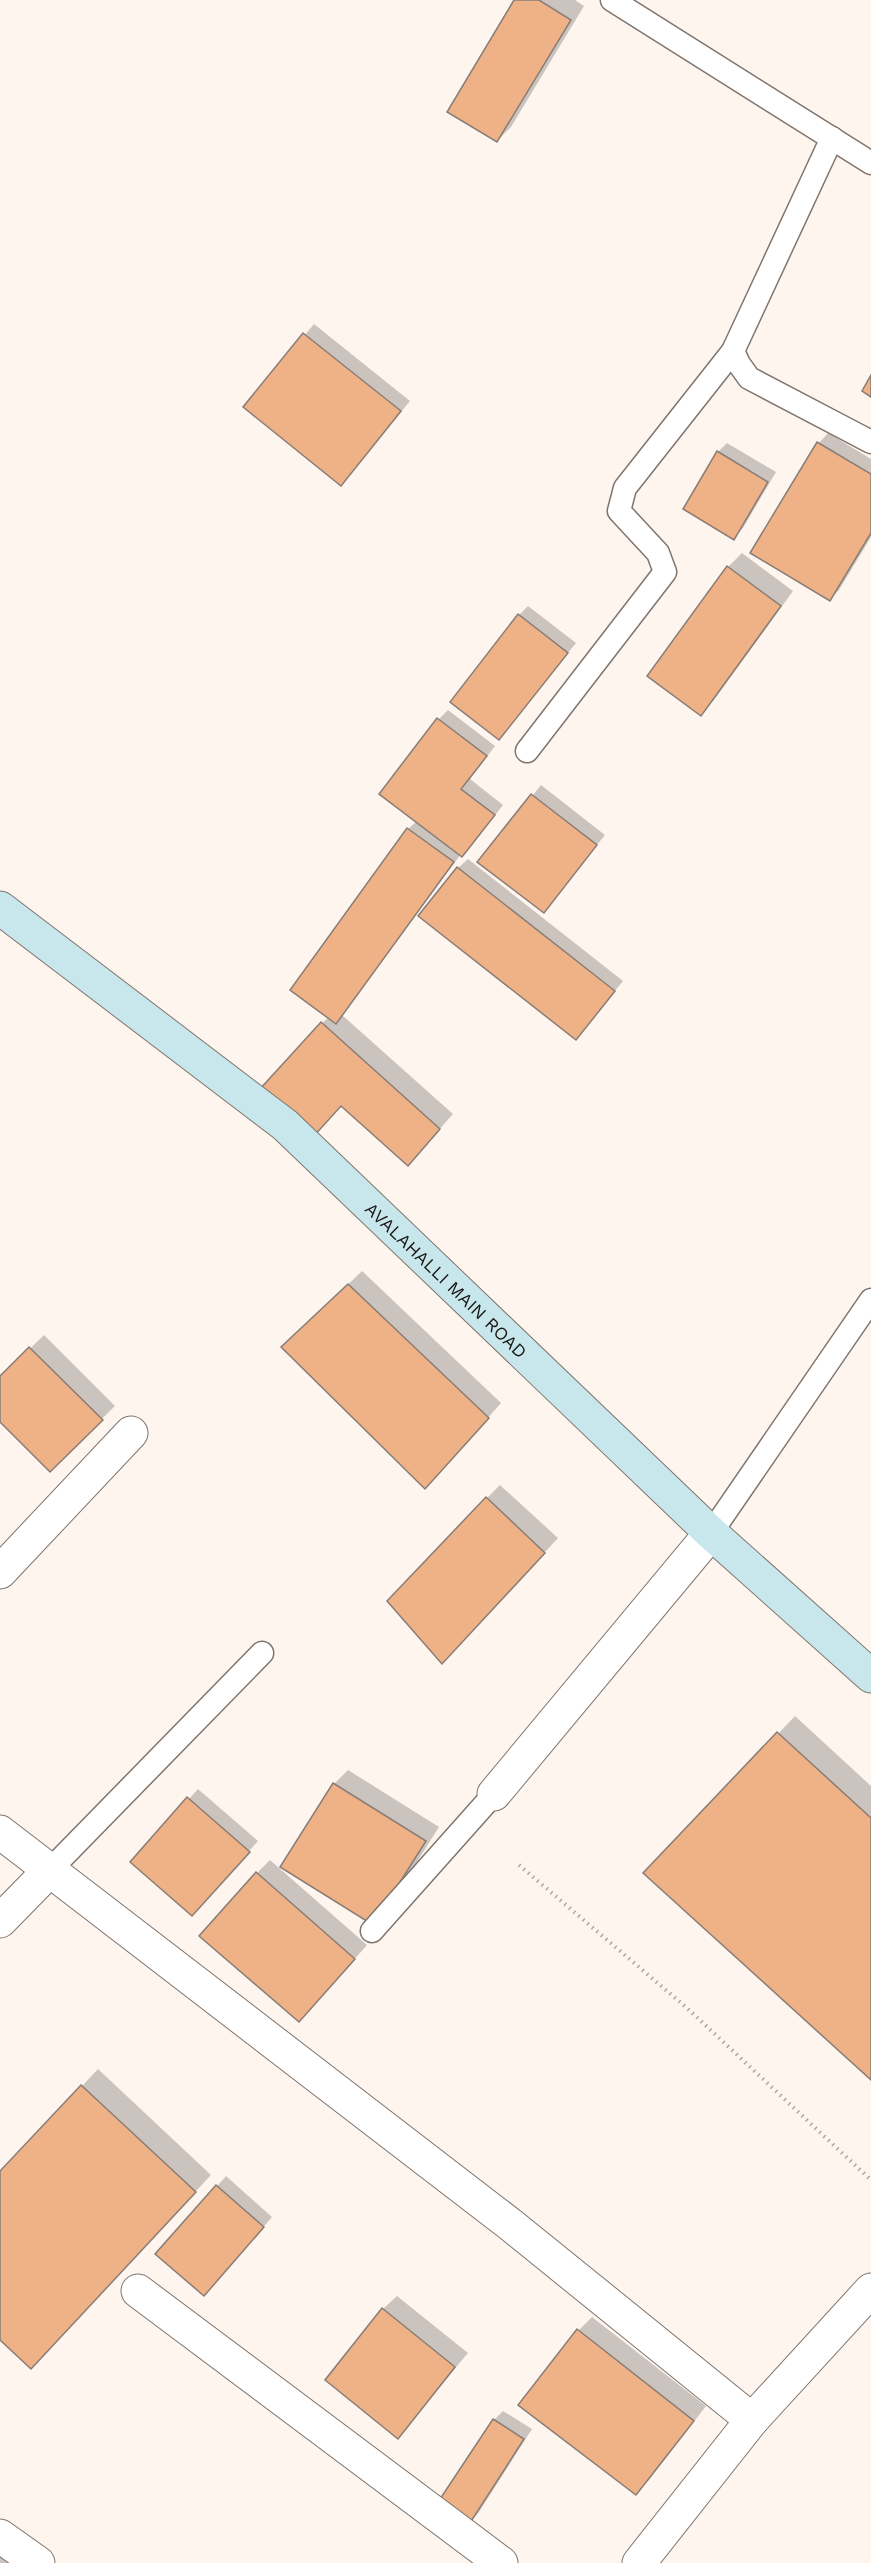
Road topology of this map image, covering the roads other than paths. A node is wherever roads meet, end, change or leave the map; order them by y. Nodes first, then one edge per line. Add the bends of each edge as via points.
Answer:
1 (612, 0) edge
2 (832, 138) junction
3 (871, 163) edge
4 (733, 351) junction
5 (871, 442) edge
6 (527, 751) dead end
7 (0, 908) edge
8 (871, 1300) edge
9 (131, 1434) dead end
10 (711, 1533) junction
11 (0, 1572) edge
12 (262, 1653) dead end
13 (871, 1676) edge
14 (494, 1794) joint
15 (0, 1832) edge
16 (49, 1870) junction
17 (0, 1921) edge
18 (372, 1931) dead end
19 (871, 2290) edge
20 (138, 2291) dead end
21 (752, 2420) junction
22 (0, 2535) edge
23 (38, 2563) edge
24 (501, 2563) edge
25 (639, 2563) edge

1 - 2 lane
2 - 3 lane
2 - 4 lane
4 - 5 lane via 749,378
4 - 6 lane via 626,488 619,511 658,553 665,572
7 - 10 main road, AVALAHALLI MAIN ROAD via 285,1125
8 - 10 lane
9 - 11 street
10 - 13 main road, AVALAHALLI MAIN ROAD
10 - 14 street
12 - 16 lane
14 - 18 lane
15 - 16 street
16 - 17 street
16 - 21 street via 501,2218
19 - 21 street
20 - 24 street
21 - 25 street
22 - 23 street

